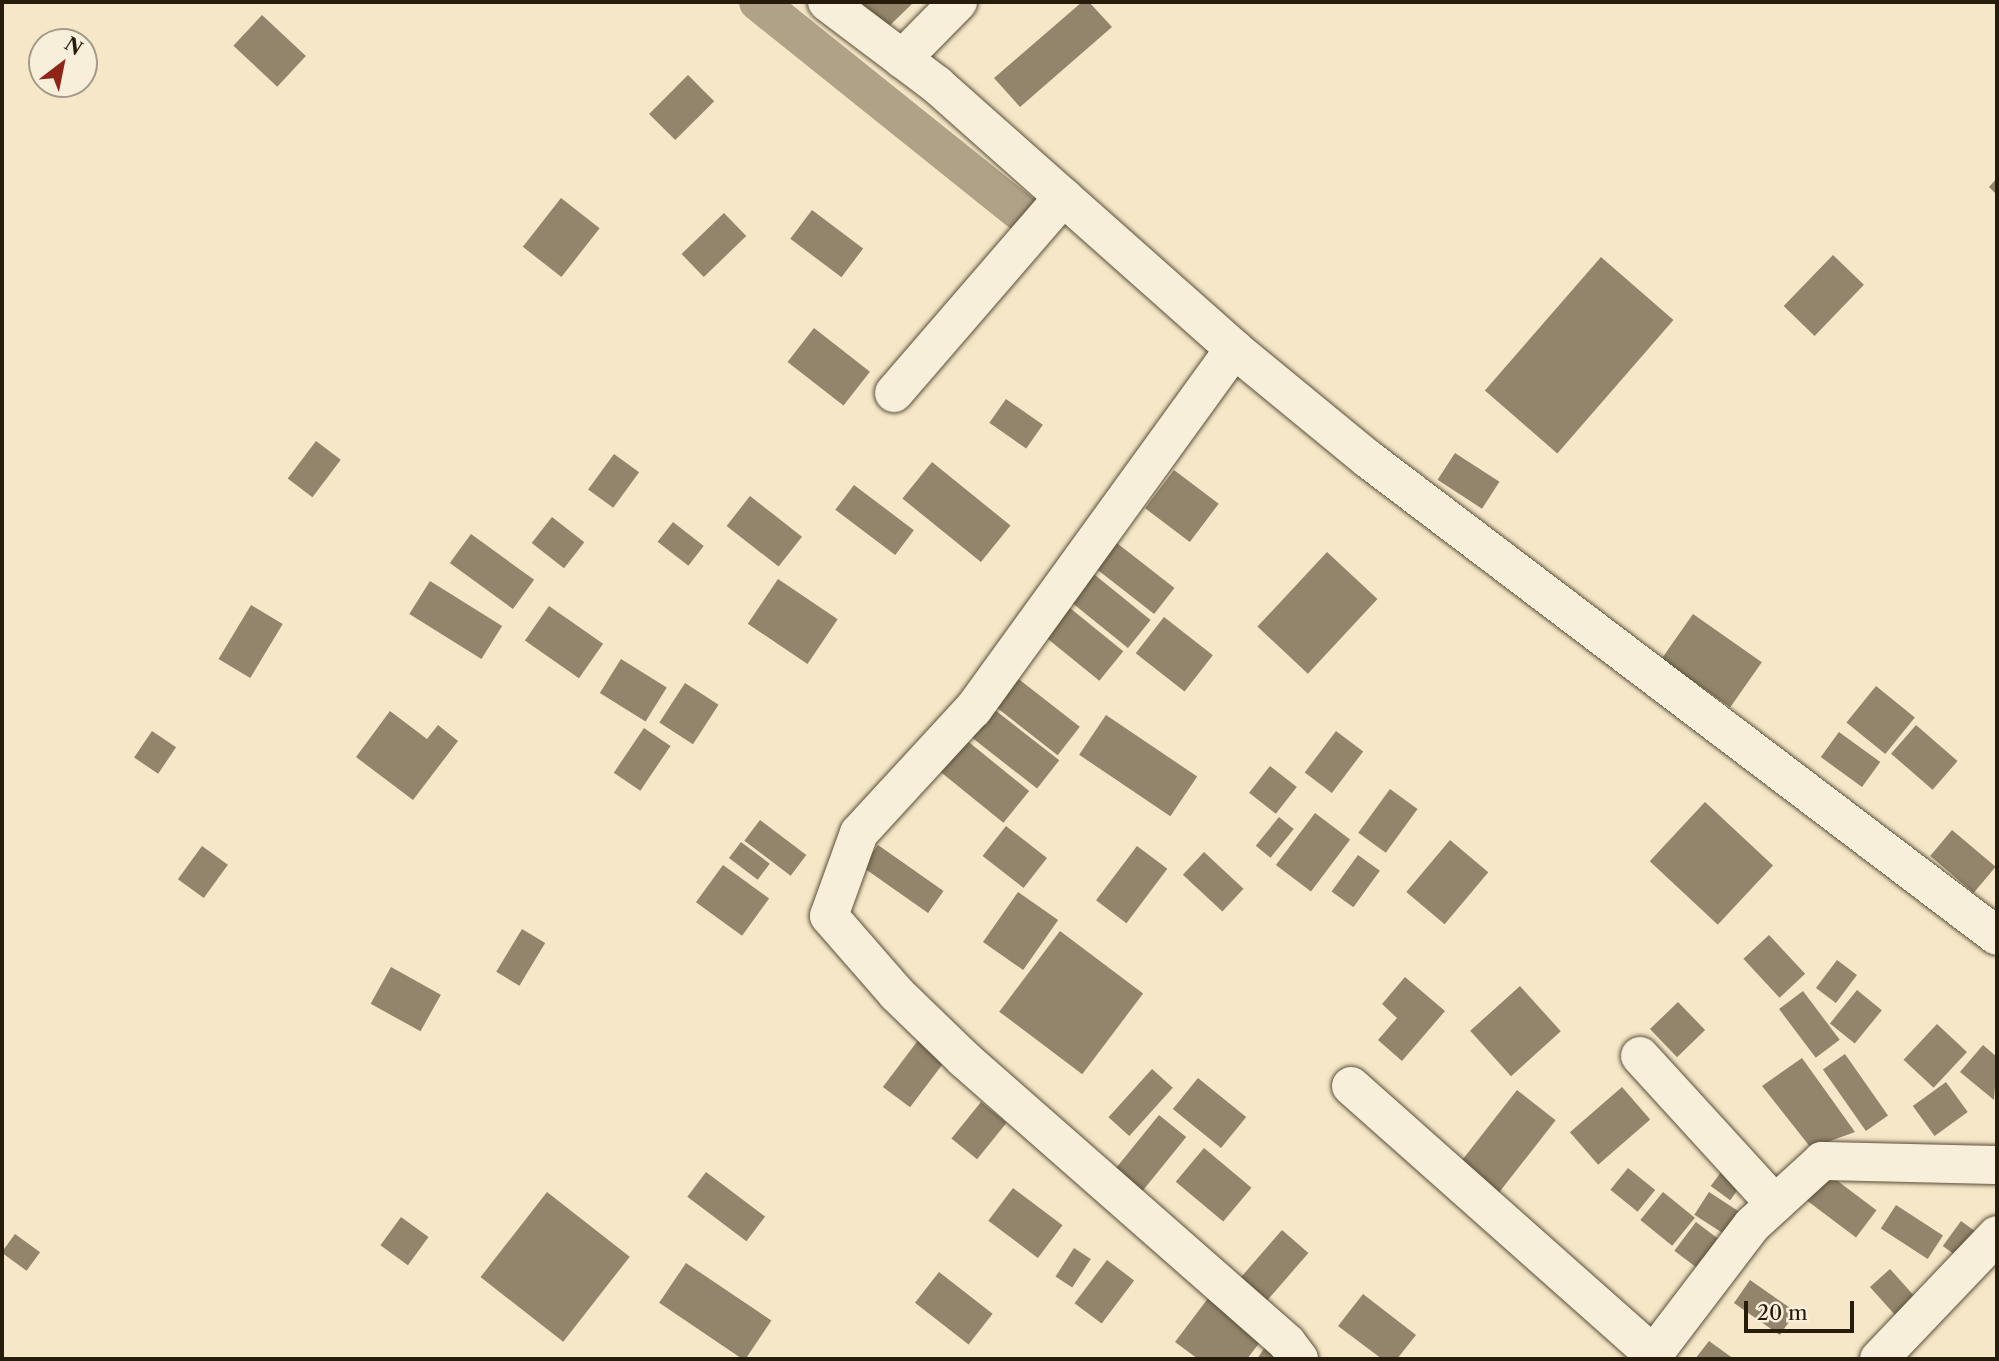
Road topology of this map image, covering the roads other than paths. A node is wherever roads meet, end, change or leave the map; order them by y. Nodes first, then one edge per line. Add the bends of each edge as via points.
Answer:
1 (828, 2) edge
2 (958, 2) edge
3 (902, 59) junction
4 (1063, 197) junction
5 (1234, 349) junction
6 (894, 393) dead end
7 (1997, 936) edge
8 (1640, 1056) dead end
9 (1351, 1086) dead end
10 (1997, 1165) edge
11 (1774, 1204) junction
12 (1997, 1235) edge
13 (1652, 1357) edge
14 (1299, 1359) edge
15 (1879, 1359) edge

1 - 3 street
2 - 3 street
3 - 4 street
4 - 5 street
4 - 6 street
5 - 7 street via 1368,458
5 - 14 street via 973,709 859,833 829,916 897,994 964,1059 1287,1343
8 - 11 street
9 - 13 street
10 - 11 street via 1822,1161
11 - 13 street via 1752,1225
12 - 15 street

